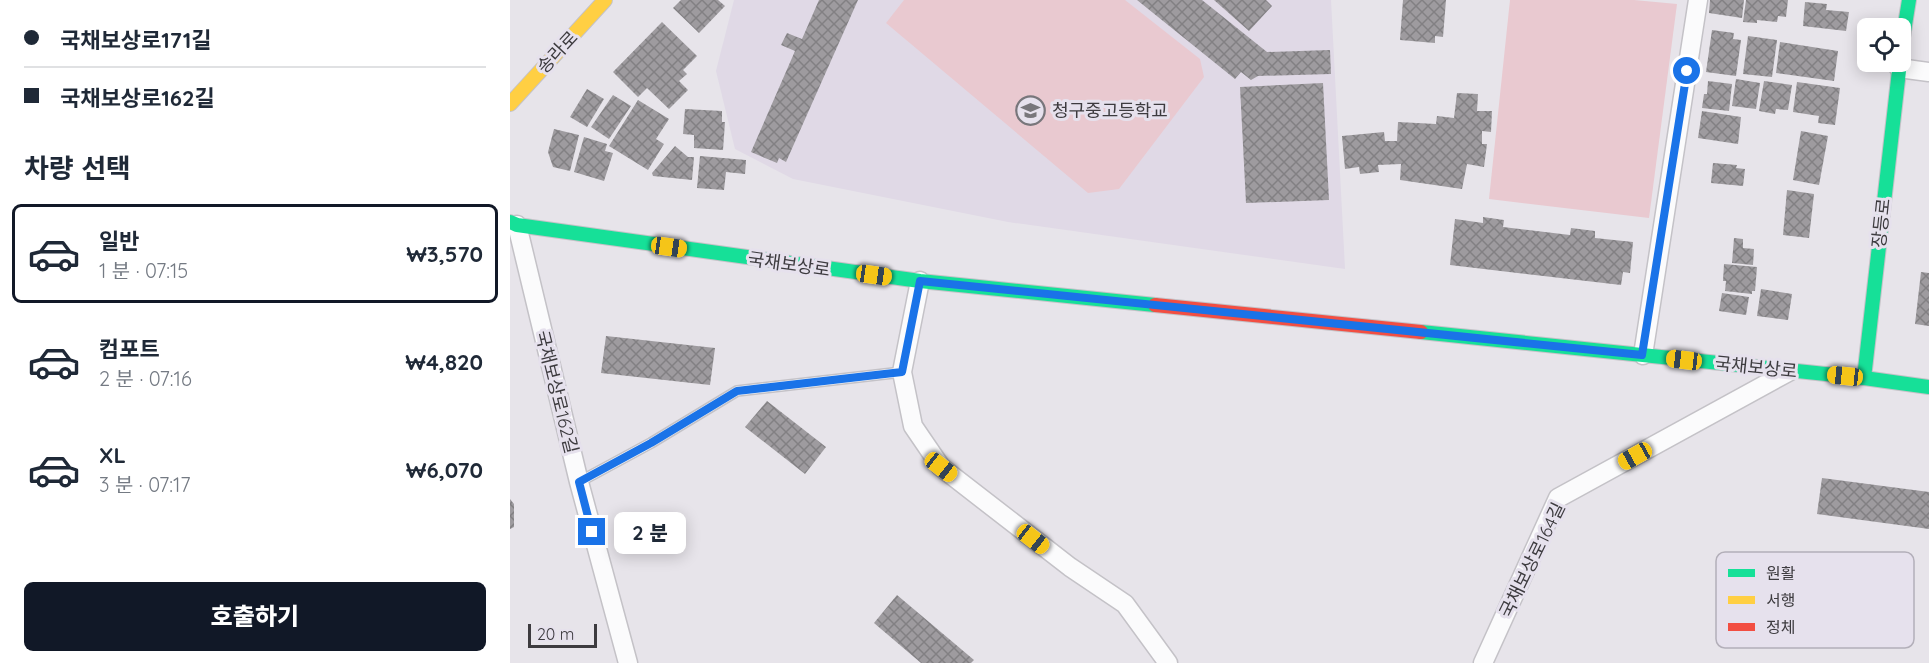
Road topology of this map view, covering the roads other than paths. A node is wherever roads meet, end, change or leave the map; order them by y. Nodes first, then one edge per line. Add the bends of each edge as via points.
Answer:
1 (605, 0) edge
2 (1698, 0) edge
3 (1909, 0) edge
4 (1906, 18) edge
5 (1911, 66) edge
6 (1899, 72) edge
7 (1929, 72) edge
8 (511, 102) edge
9 (513, 224) edge
10 (920, 281) junction
11 (1642, 355) junction
12 (1790, 371) junction
13 (902, 372) junction
14 (1864, 378) junction
15 (1929, 387) edge
16 (579, 482) junction
17 (628, 663) edge
18 (1168, 663) edge
19 (1483, 663) edge

1 - 8 main road, 송라로
2 - 11 street
3 - 4 main road, 장등로
5 - 7 street
6 - 14 main road, 장등로
9 - 10 main road, 국채보상로
9 - 16 street, 국채보상로162길
10 - 11 main road, 국채보상로
10 - 13 street
11 - 12 main road, 국채보상로
12 - 14 main road, 국채보상로
12 - 19 street, 국채보상로164길 via 1558,498
13 - 16 lane via 737,391
13 - 18 street via 913,426 941,467 1070,567 1125,604
14 - 15 main road, 국채보상로
16 - 17 street, 국채보상로162길

